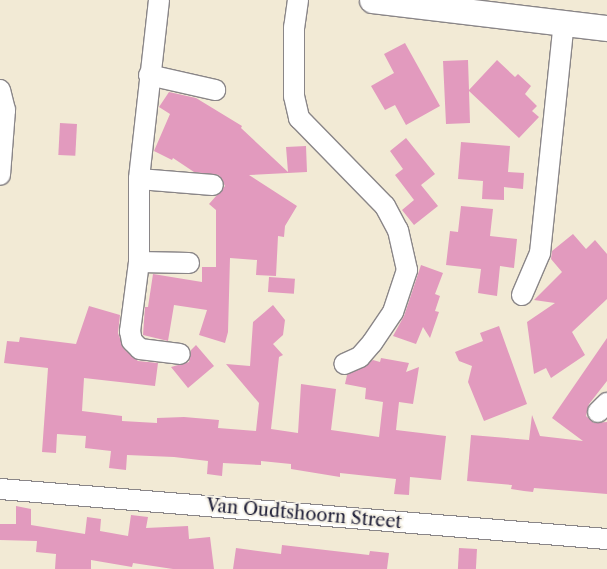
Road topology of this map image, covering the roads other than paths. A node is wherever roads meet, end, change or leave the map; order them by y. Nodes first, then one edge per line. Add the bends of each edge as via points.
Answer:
1 (159, 0) edge
2 (298, 0) edge
3 (372, 0) edge
4 (480, 7) edge
5 (564, 22) junction
6 (607, 28) edge
7 (149, 75) junction
8 (0, 90) edge
9 (215, 90) dead end
10 (0, 176) edge
11 (139, 179) junction
12 (213, 185) dead end
13 (139, 262) junction
14 (189, 263) dead end
15 (522, 295) dead end
16 (180, 354) dead end
17 (344, 364) dead end
18 (0, 488) edge
19 (607, 539) edge

1 - 7 street
2 - 17 street via 294,27 294,96 299,118 385,206 398,230 407,270 393,312 360,357
3 - 4 street
4 - 5 street
5 - 6 street
5 - 15 street via 540,253
7 - 9 street
7 - 11 street
8 - 10 street via 5,110
11 - 12 street
11 - 13 street
13 - 14 street
13 - 16 street via 130,331 132,341 140,350
18 - 19 street, Van Oudtshoorn Street

